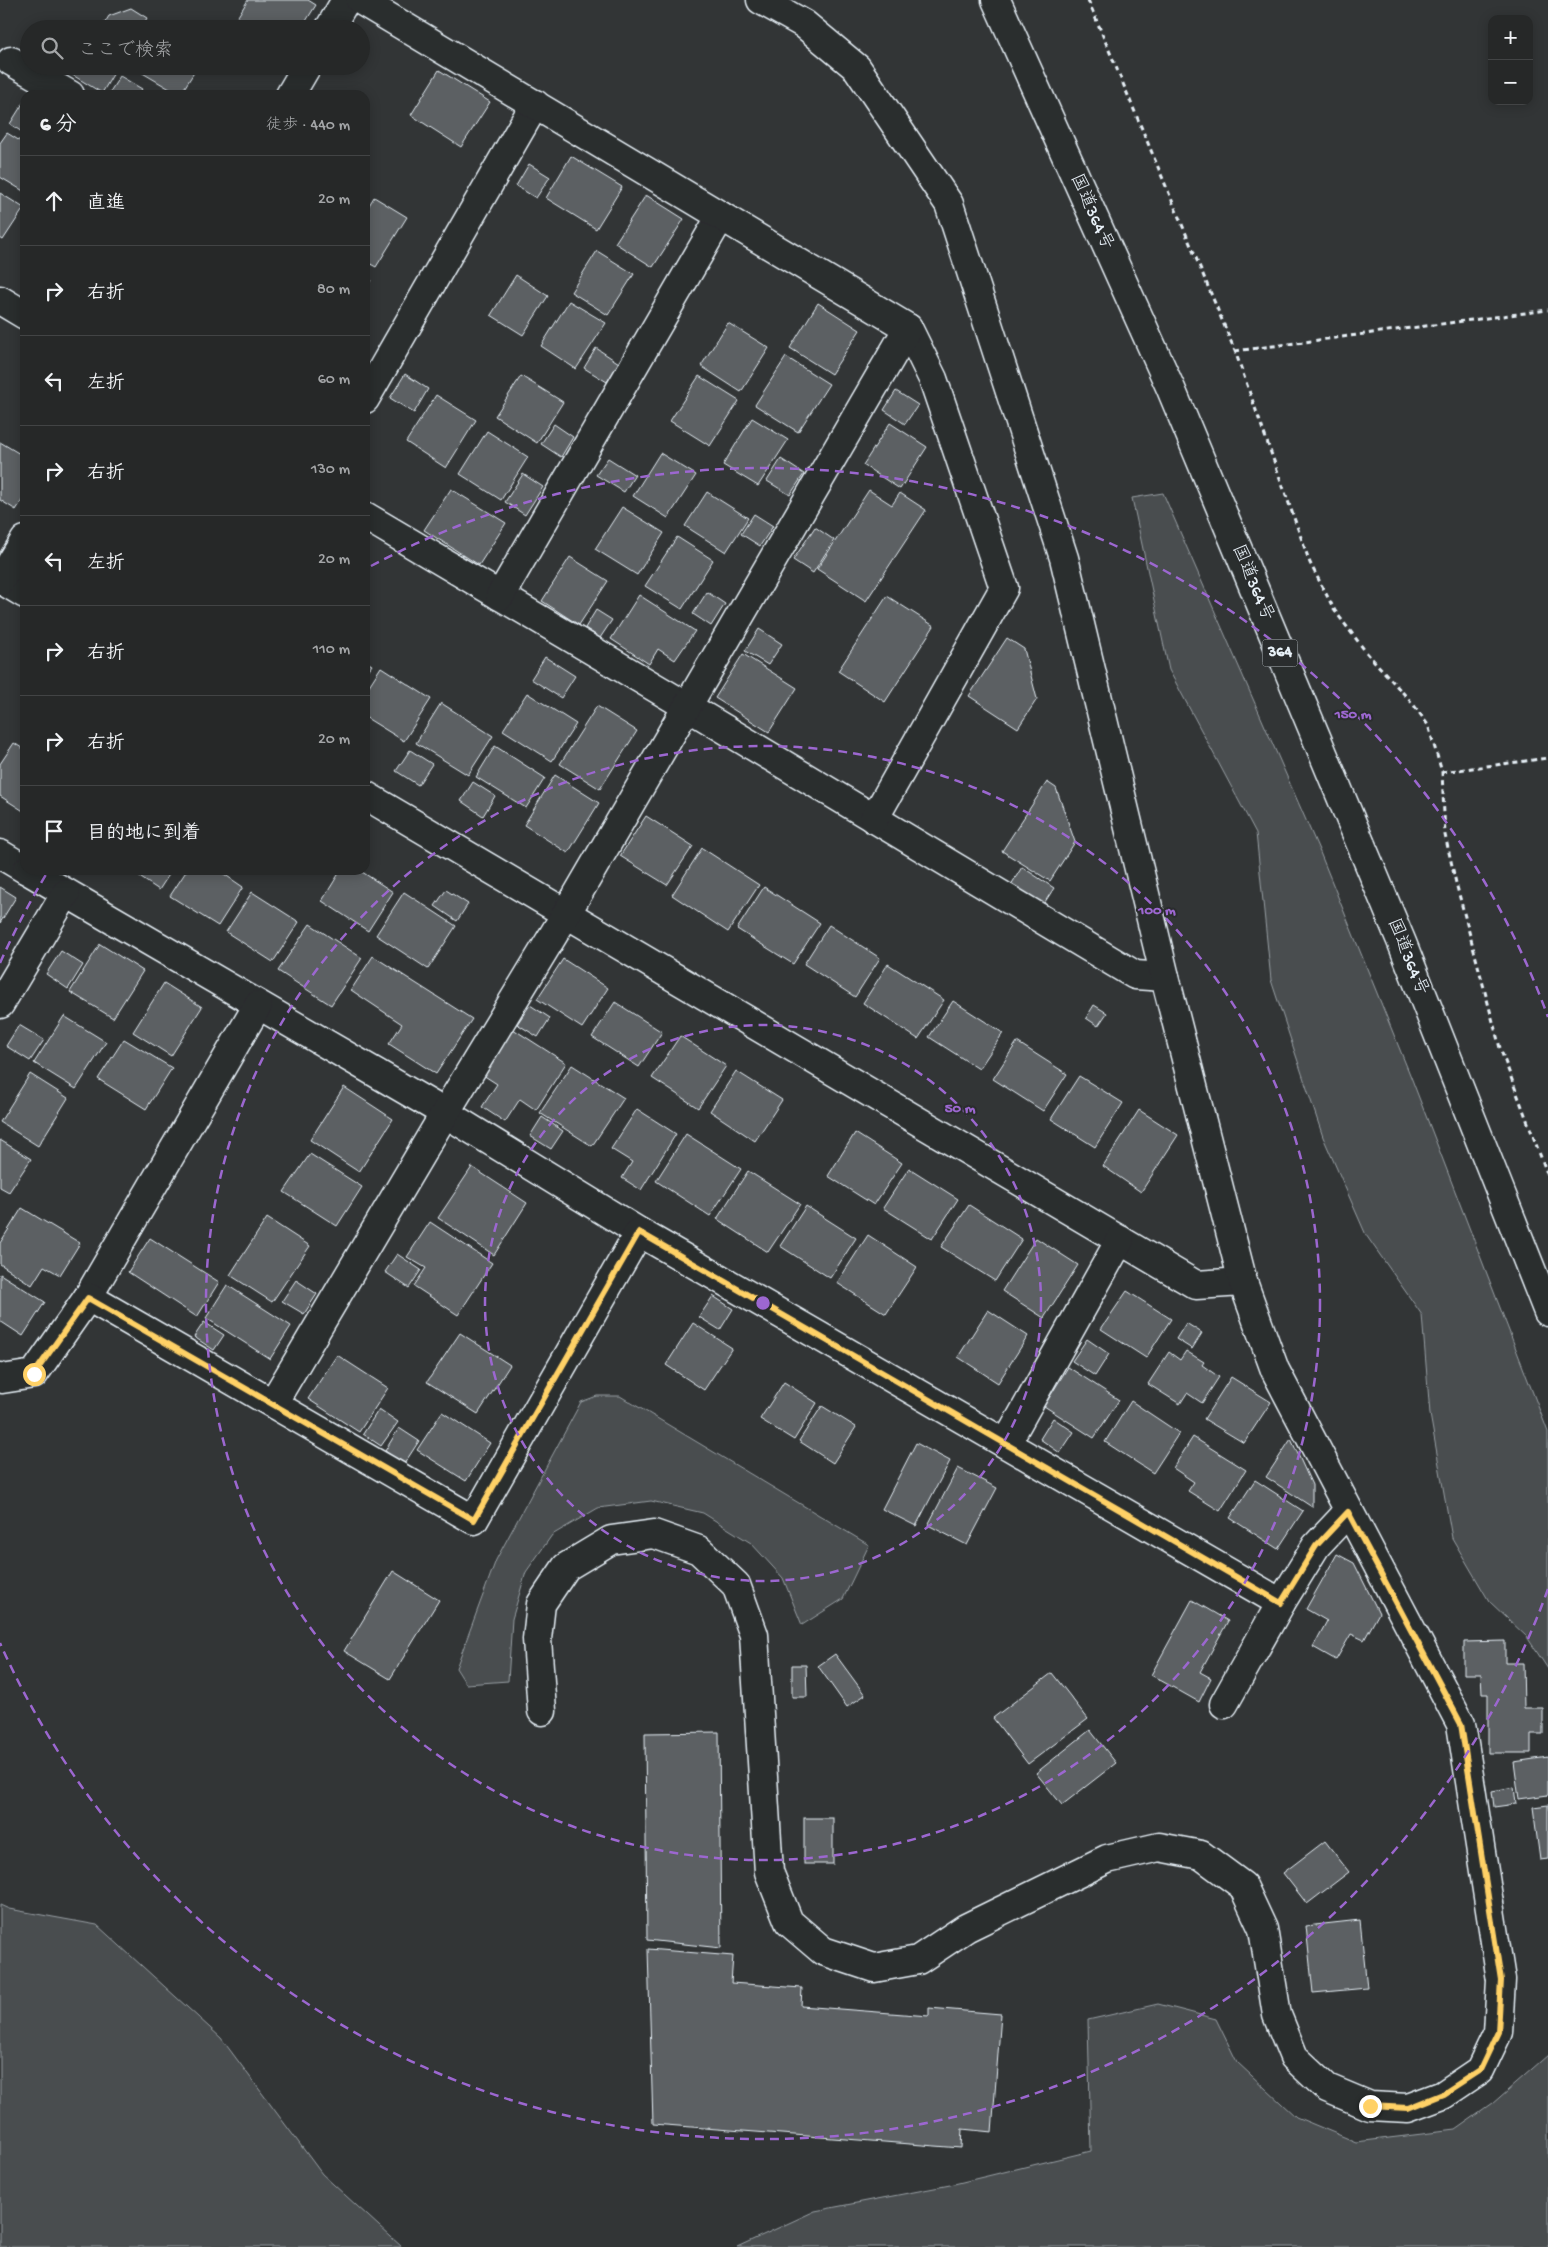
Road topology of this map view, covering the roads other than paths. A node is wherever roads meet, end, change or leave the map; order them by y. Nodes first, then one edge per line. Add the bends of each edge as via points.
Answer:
1 (346, 0) edge
2 (360, 0) edge
3 (760, 0) edge
4 (996, 0) edge
5 (334, 20) edge
6 (11, 61) dead end
7 (20, 66) edge
8 (35, 75) edge
9 (302, 75) edge
10 (61, 90) edge
11 (293, 90) edge
12 (535, 104) junction
13 (721, 216) junction
14 (0, 300) edge
15 (20, 312) edge
16 (908, 328) junction
17 (370, 390) edge
18 (370, 519) edge
19 (20, 548) edge
20 (0, 580) edge
21 (20, 591) edge
22 (500, 596) junction
23 (688, 707) junction
24 (370, 798) edge
25 (874, 819) junction
26 (0, 854) edge
27 (20, 866) edge
28 (36, 875) edge
29 (66, 893) junction
30 (566, 914) junction
31 (1165, 977) junction
32 (0, 1004) edge
33 (258, 1005) junction
34 (445, 1113) junction
35 (639, 1232) junction
36 (1120, 1240) junction
37 (1242, 1282) junction
38 (88, 1298) junction
39 (1548, 1312) edge
40 (0, 1377) edge
41 (274, 1403) junction
42 (1006, 1444) junction
43 (1348, 1512) junction
44 (1281, 1603) junction
45 (1224, 1704) dead end
46 (542, 1712) dead end

1 - 5 main road
2 - 12 main road
3 - 31 main road via 804,24 857,68 949,204 1064,558
4 - 39 main road, 国道364号 / 364 via 1171,388 1402,943
6 - 7 main road
8 - 10 main road
9 - 11 main road
12 - 13 main road
12 - 17 main road
13 - 16 main road
13 - 22 main road
14 - 15 main road
16 - 23 main road
16 - 25 main road via 933,379 1004,588
18 - 22 main road
19 - 20 main road
20 - 21 main road
22 - 23 main road
23 - 25 main road
23 - 30 main road
24 - 30 main road
25 - 31 main road via 1135,975
26 - 27 main road
28 - 29 main road
29 - 32 main road
29 - 33 main road
30 - 34 main road
30 - 36 main road
31 - 37 main road
33 - 34 main road
33 - 38 main road
34 - 35 main road
34 - 41 main road
35 - 41 main road via 474,1520
35 - 42 main road
36 - 37 main road via 1196,1284
36 - 42 main road
37 - 43 main road via 1275,1370
38 - 40 main road via 34,1374
38 - 41 main road
42 - 44 main road
43 - 44 main road via 1316,1546
43 - 46 main road via 1461,1724 1501,1980 1498,2032 1480,2070 1443,2094 1408,2108 1370,2106 1327,2088 1294,2057 1277,2015 1263,1929 1242,1886 1201,1855 1159,1847 1107,1859 966,1928 918,1960 874,1968 823,1951 789,1922 769,1872 754,1636 736,1585 699,1550 654,1534 610,1540 566,1567 541,1604 537,1638
44 - 45 main road

